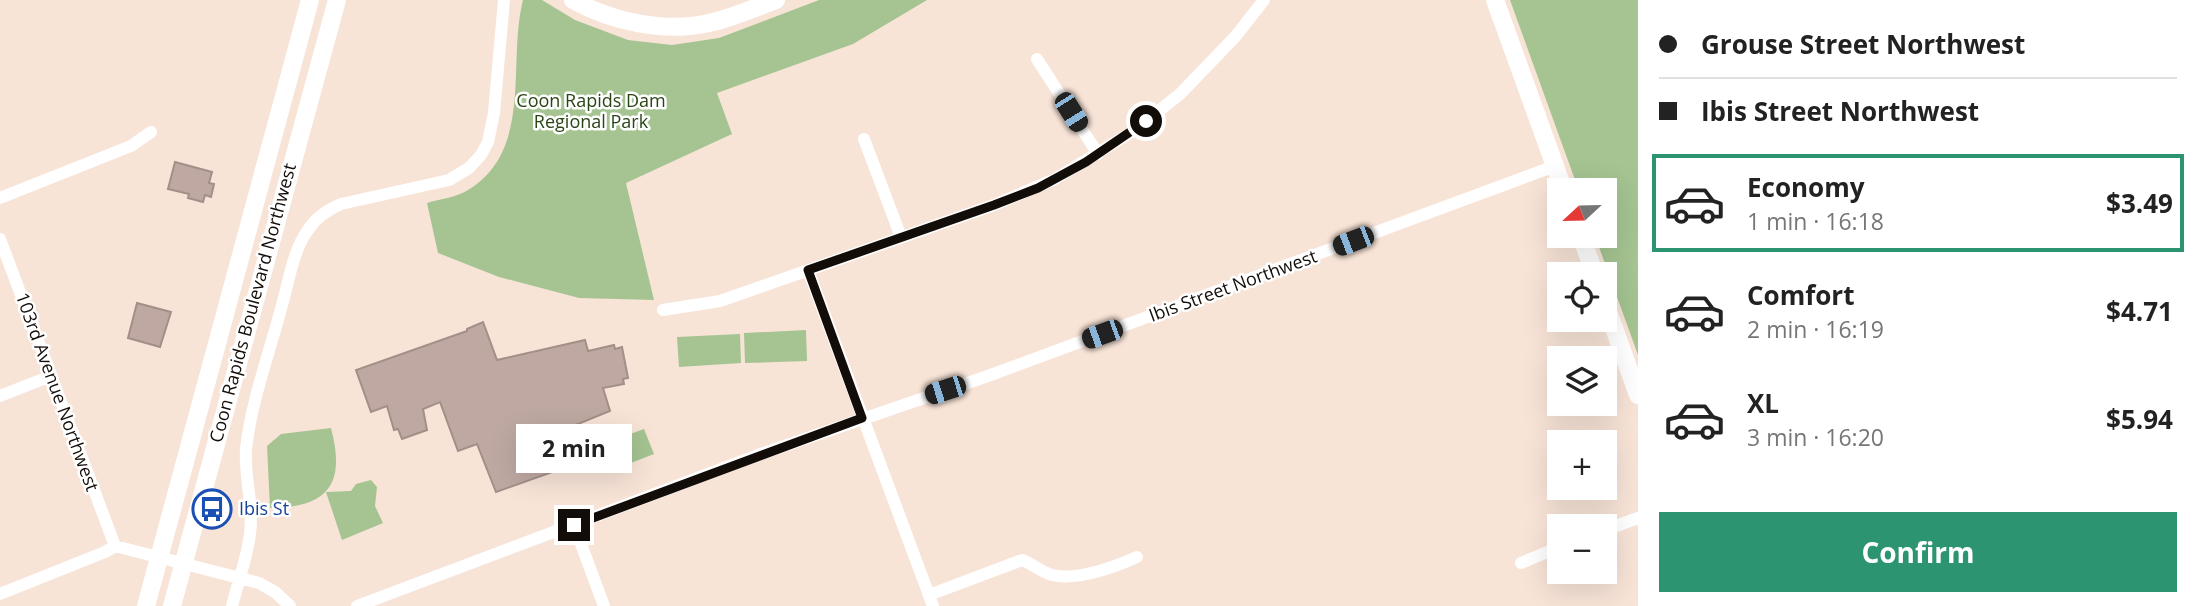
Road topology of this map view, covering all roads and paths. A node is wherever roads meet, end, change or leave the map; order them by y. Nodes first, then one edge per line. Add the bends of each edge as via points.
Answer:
1 (310, 0) edge
2 (337, 0) edge
3 (504, 0) edge
4 (573, 0) edge
5 (776, 0) edge
6 (1264, 0) edge
7 (1495, 0) edge
8 (1037, 59) dead end
9 (151, 132) dead end
10 (864, 139) dead end
11 (1098, 154) junction
12 (1555, 166) junction
13 (1559, 178) edge
14 (0, 198) edge
15 (901, 237) junction
16 (0, 239) edge
17 (808, 270) junction
18 (663, 310) dead end
19 (1615, 332) edge
20 (51, 376) junction
21 (1638, 395) edge
22 (0, 396) edge
23 (862, 418) junction
24 (1638, 518) edge
25 (574, 525) junction
26 (1617, 526) edge
27 (115, 546) junction
28 (1547, 552) edge
29 (159, 557) junction
30 (1137, 557) dead end
31 (183, 562) junction
32 (1521, 563) dead end
33 (239, 577) junction
34 (0, 594) edge
35 (931, 600) edge
36 (146, 606) edge
37 (172, 606) edge
38 (232, 606) edge
39 (290, 606) edge
40 (357, 606) edge
41 (604, 606) edge

1 - 29 main road, Coon Rapids Boulevard Northwest
2 - 31 main road, Coon Rapids Boulevard Northwest
3 - 33 street via 494,113 481,155 449,180 328,210 300,243 248,440 252,509
4 - 5 main road via 605,15 640,23 690,26 723,20
6 - 11 street via 1180,94
7 - 12 main road
8 - 11 street
9 - 14 street via 131,146
10 - 15 street
11 - 15 street via 1021,195
12 - 13 main road
12 - 23 street, Ibis Street Northwest via 985,377
15 - 17 street
16 - 20 street, 103rd Avenue Northwest
17 - 18 street via 720,301
17 - 23 street
19 - 21 main road
20 - 22 street
20 - 27 street, 103rd Avenue Northwest
23 - 25 street, Ibis Street Northwest
23 - 35 street
24 - 26 street
25 - 40 street, Ibis Street Northwest
25 - 41 street
27 - 29 street
27 - 34 street
28 - 32 street
29 - 31 street
29 - 36 main road, Coon Rapids Boulevard Northwest
30 - 35 street via 1101,571 1062,576 1022,560
31 - 33 street
31 - 37 main road, Coon Rapids Boulevard Northwest
33 - 38 street
33 - 39 street via 267,587

